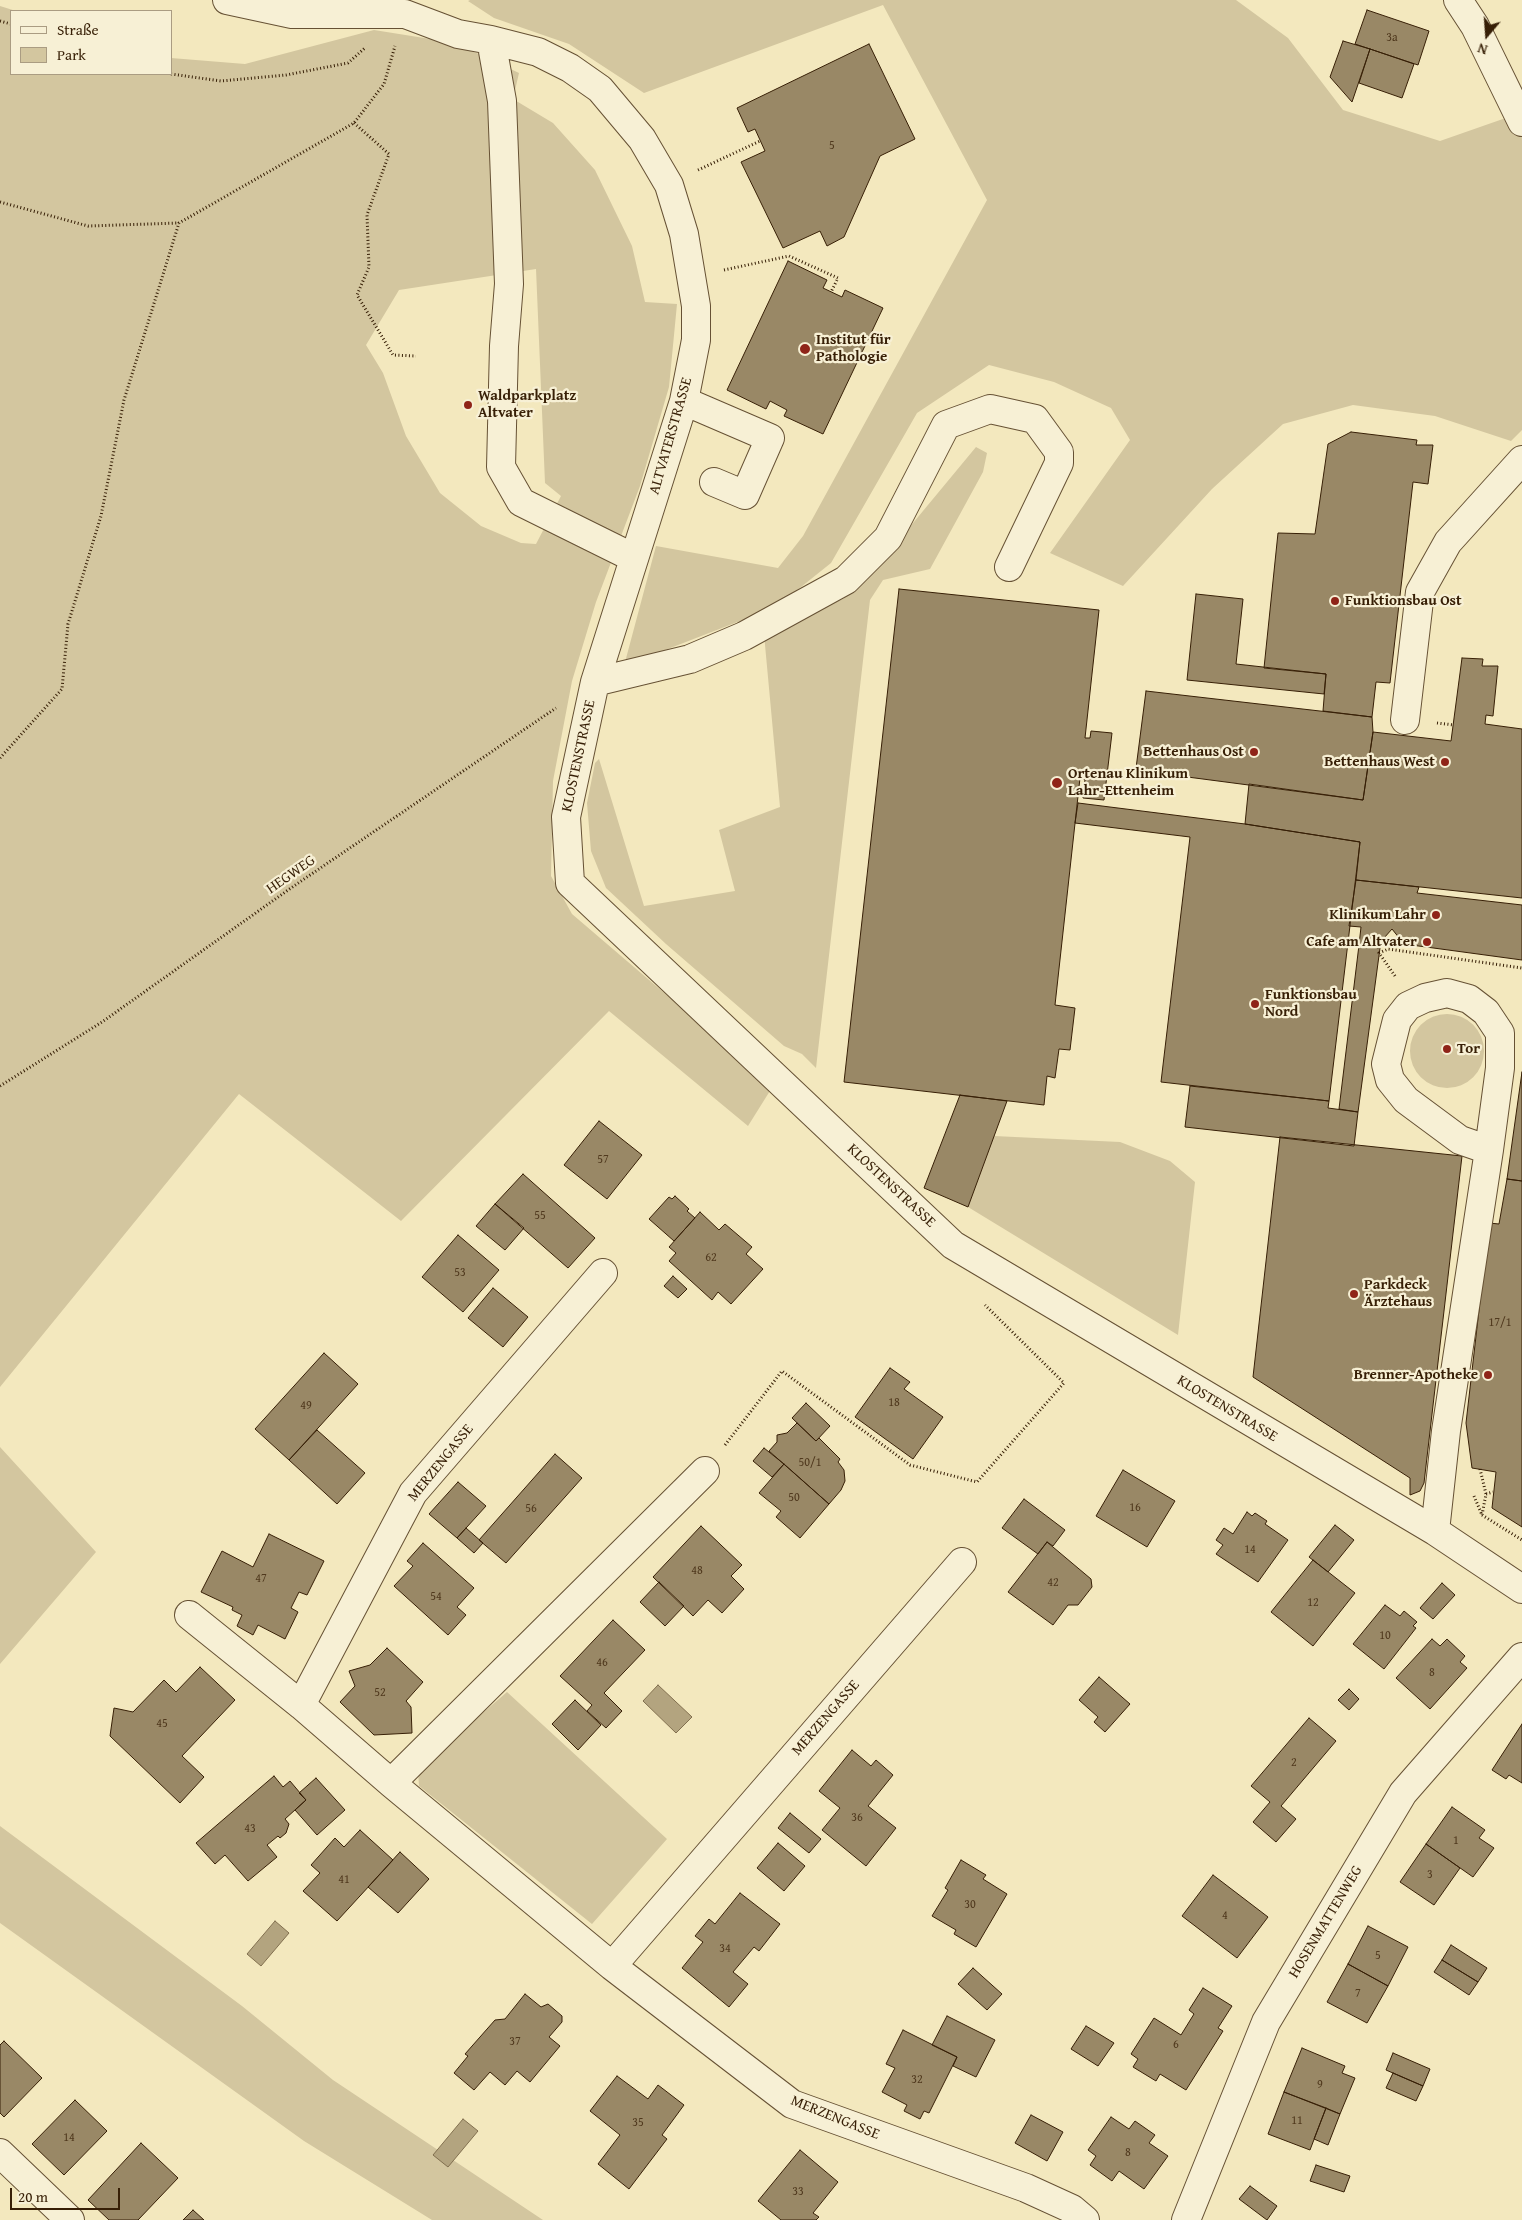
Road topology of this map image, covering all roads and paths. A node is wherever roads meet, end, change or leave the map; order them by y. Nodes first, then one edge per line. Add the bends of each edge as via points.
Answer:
1 (227, 0) edge
2 (1458, 0) edge
3 (413, 7) edge
4 (491, 40) junction
5 (172, 74) edge
6 (1522, 122) edge
7 (354, 123) junction
8 (760, 141) dead end
9 (669, 185) junction
10 (0, 202) edge
11 (179, 223) junction
12 (692, 277) junction
13 (831, 292) dead end
14 (416, 356) dead end
15 (684, 401) junction
16 (1522, 460) edge
17 (714, 482) dead end
18 (634, 558) junction
19 (1010, 567) dead end
20 (595, 682) junction
21 (1405, 720) dead end
22 (0, 758) edge
23 (0, 1086) edge
24 (1489, 1150) junction
25 (603, 1273) dead end
26 (982, 1302) dead end
27 (1480, 1469) dead end
28 (705, 1471) joint
29 (1486, 1494) dead end
30 (1482, 1515) dead end
31 (1435, 1531) junction
32 (1522, 1540) edge
33 (962, 1562) dead end
34 (1522, 1589) edge
35 (189, 1615) dead end
36 (1522, 1658) edge
37 (302, 1705) junction
38 (391, 1783) junction
39 (612, 1966) junction
40 (0, 2152) edge
41 (70, 2220) edge
42 (1085, 2220) edge
43 (1186, 2220) edge

1 - 3 street, ALTVATERSTRASSE via 292,14
2 - 6 street via 1475,26
3 - 4 street, ALTVATERSTRASSE via 458,34
3 - 5 path via 348,63 286,75 221,80
3 - 7 path via 384,84
4 - 9 street, ALTVATERSTRASSE via 538,52 570,68 600,89 642,139
4 - 18 street via 502,101 509,284 501,467 521,502
7 - 11 path
7 - 14 path via 389,154 366,214 369,267 357,295 393,355
8 - 9 path
9 - 12 street, ALTVATERSTRASSE via 684,234
10 - 11 path via 88,226
11 - 22 path via 124,400 102,516 68,624 62,689
12 - 13 path via 789,256 838,278
12 - 15 street, ALTVATERSTRASSE via 696,340
15 - 17 street via 770,438 745,495
15 - 18 street, ALTVATERSTRASSE
16 - 21 street via 1448,542 1420,592
18 - 20 street, ALTVATERSTRASSE
19 - 20 street via 1059,463 1059,452 1035,419 990,409 946,425 888,538 846,580 744,636 690,659
20 - 23 path, HEGWEG via 288,890 102,1022
20 - 31 street, KLOSTENSTRASSE via 566,818 570,883 953,1245
24 - 24 street via 1500,1068 1500,1033 1486,1012 1469,999 1446,992 1408,1006 1397,1020 1386,1064 1390,1080 1406,1100 1460,1140
24 - 31 street via 1446,1431
25 - 37 street, MERZENGASSE via 413,1493
26 - 28 path via 1064,1383 977,1482 910,1465 782,1371
27 - 29 path
28 - 38 street
30 - 32 path
31 - 34 street, KLOSTENSTRASSE
33 - 39 street, MERZENGASSE
35 - 37 street, MERZENGASSE
36 - 43 street, HOSENMATTENWEG via 1403,1793 1266,2022
37 - 38 street, MERZENGASSE
38 - 39 street, MERZENGASSE
39 - 42 street, MERZENGASSE via 792,2104 1026,2188 1072,2209
40 - 41 street

